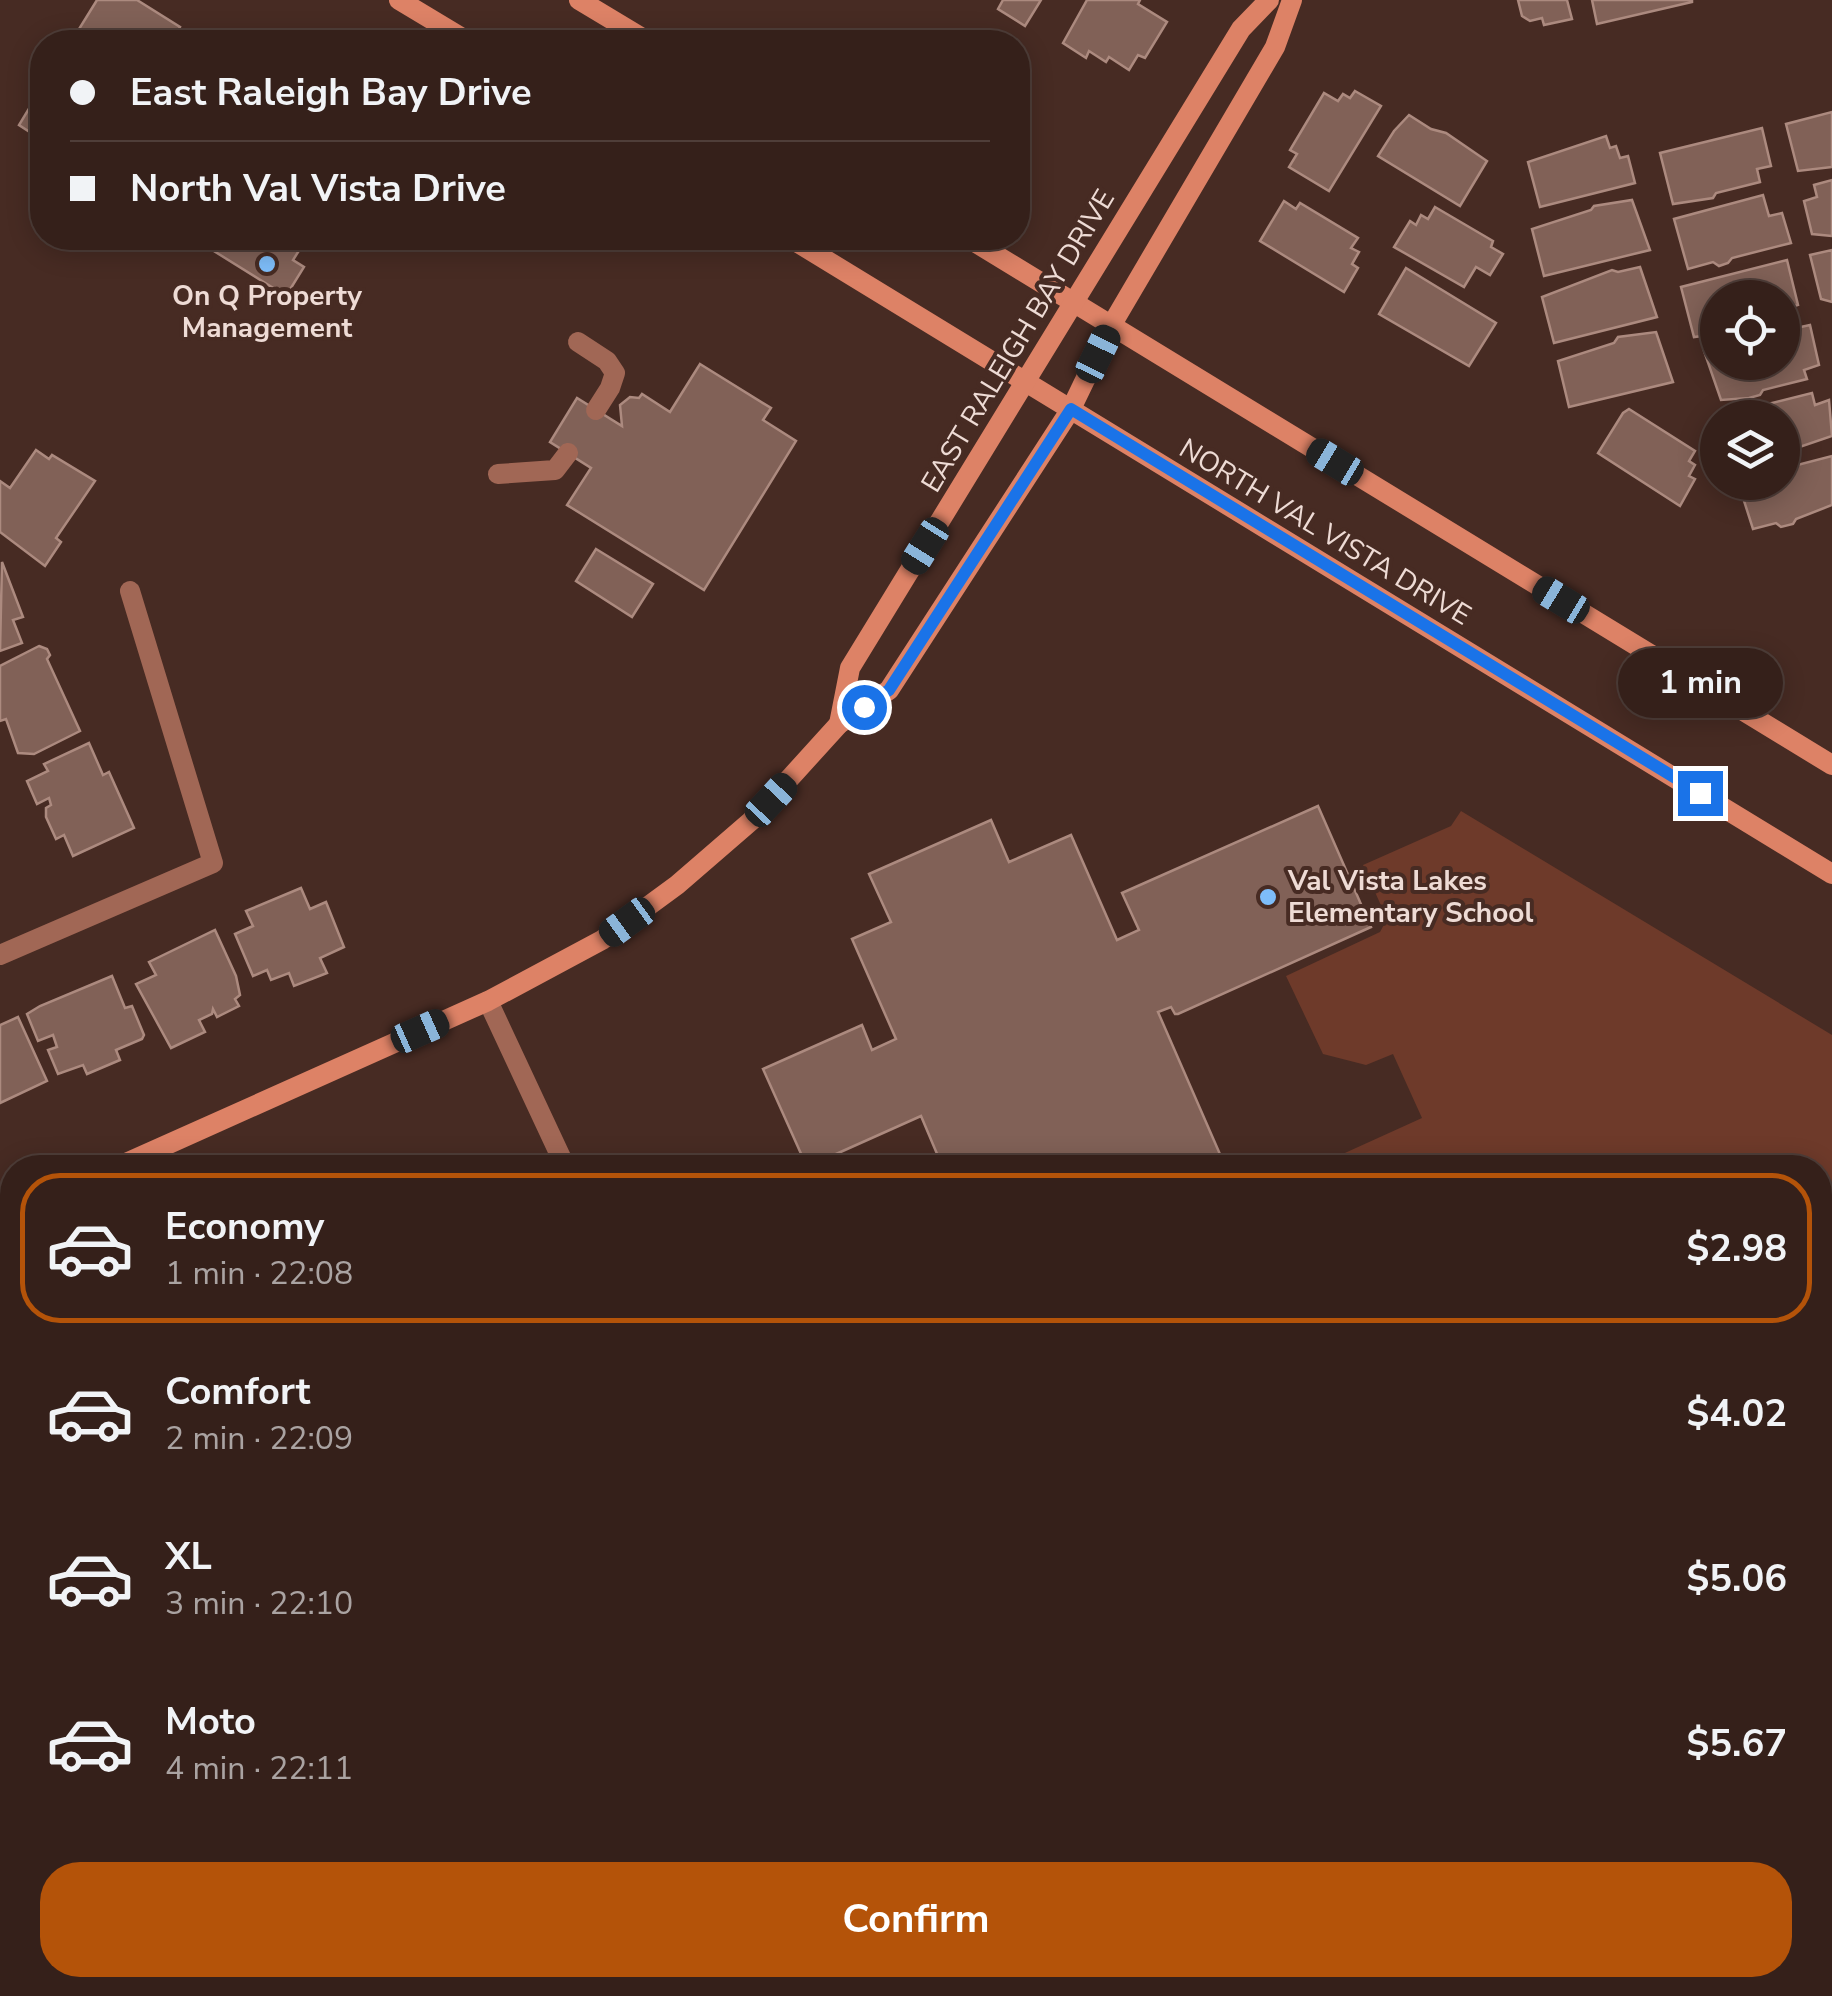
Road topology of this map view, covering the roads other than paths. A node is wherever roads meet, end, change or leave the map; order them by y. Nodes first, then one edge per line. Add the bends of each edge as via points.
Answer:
1 (399, 0) edge
2 (579, 0) edge
3 (1269, 0) edge
4 (1292, 0) edge
5 (449, 30) edge
6 (628, 30) edge
7 (810, 250) edge
8 (988, 250) edge
9 (1074, 302) junction
10 (1111, 326) junction
11 (578, 342) dead end
12 (1026, 382) junction
13 (1071, 409) junction
14 (596, 410) dead end
15 (568, 454) dead end
16 (498, 474) dead end
17 (130, 591) dead end
18 (839, 724) junction
19 (1832, 765) edge
20 (1832, 874) edge
21 (0, 955) edge
22 (488, 1001) junction
23 (144, 1155) edge
24 (560, 1155) edge

1 - 5 street
2 - 6 street
3 - 9 street, EAST RALEIGH BAY DRIVE via 1242,28
4 - 10 street via 1275,47
7 - 12 street, NORTH VAL VISTA DRIVE
8 - 9 street
9 - 10 street
9 - 12 street, EAST RALEIGH BAY DRIVE
10 - 13 street
10 - 19 street
11 - 14 street via 615,373
12 - 13 street, NORTH VAL VISTA DRIVE
12 - 18 street, EAST RALEIGH BAY DRIVE via 850,668
13 - 18 street via 889,690
13 - 20 street, NORTH VAL VISTA DRIVE
15 - 16 street via 554,470
17 - 21 street via 213,863
18 - 22 street via 751,821 676,885 602,940
22 - 23 street
22 - 24 street

